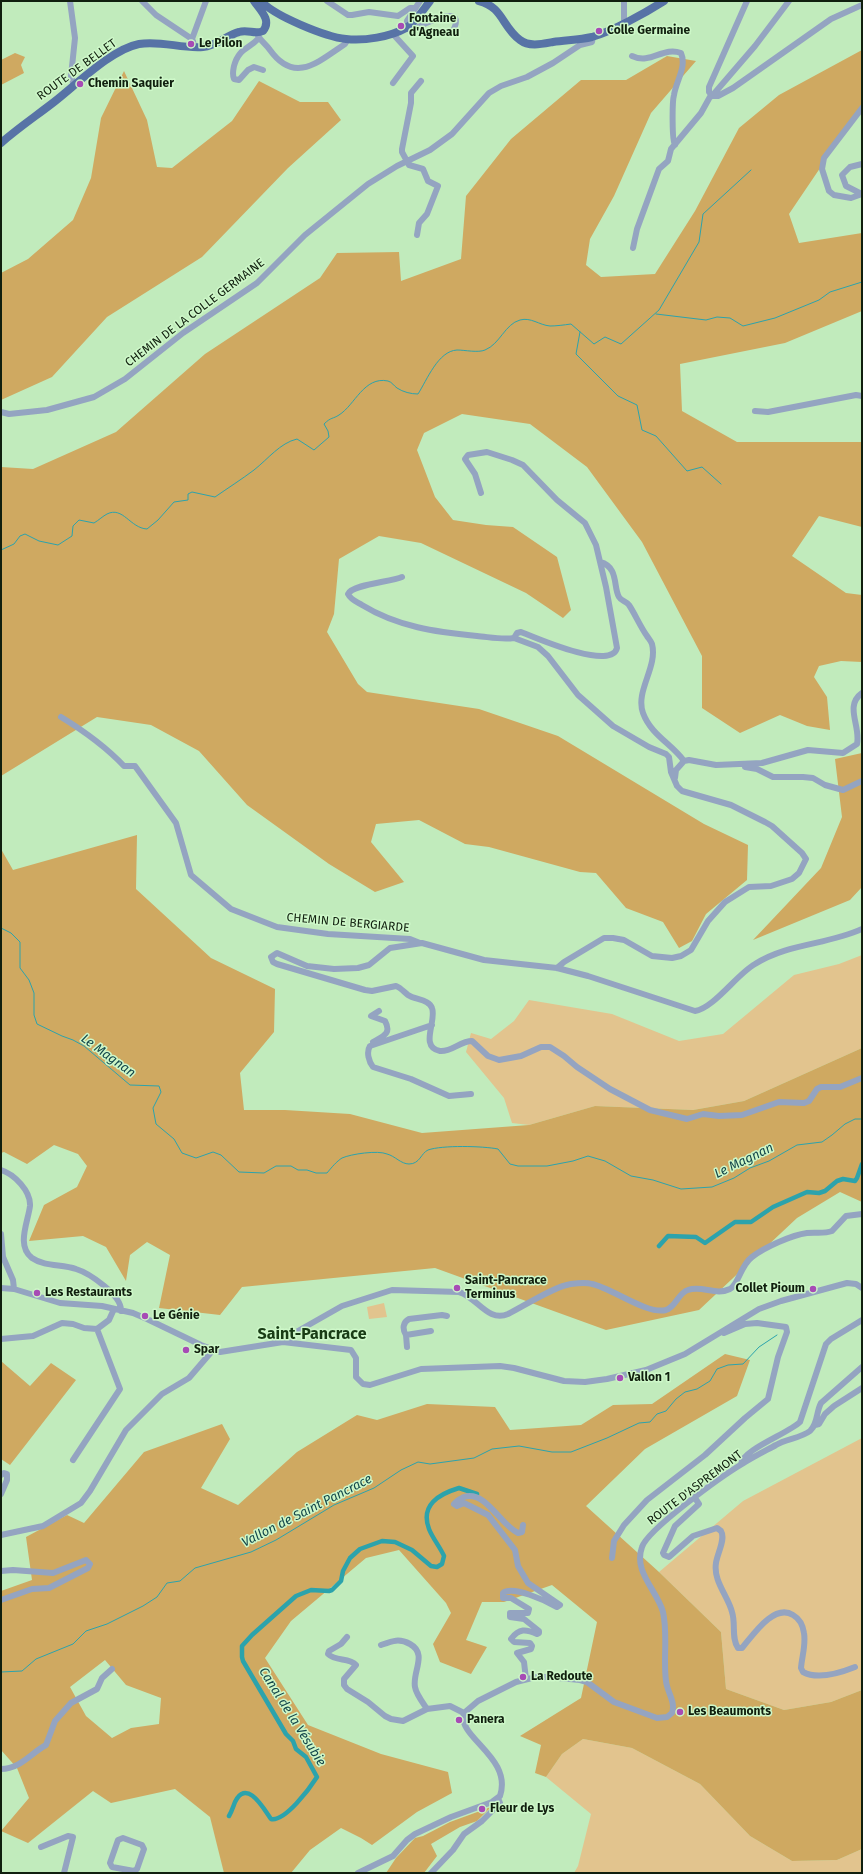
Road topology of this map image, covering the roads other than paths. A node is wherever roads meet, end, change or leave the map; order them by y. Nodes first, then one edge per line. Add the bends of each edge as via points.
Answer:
1 (70, 1) edge
2 (142, 1) edge
3 (206, 1) edge
4 (254, 1) edge
5 (261, 1) edge
6 (327, 1) edge
7 (420, 1) edge
8 (430, 1) edge
9 (479, 1) edge
10 (664, 1) edge
11 (747, 1) edge
12 (788, 1) edge
13 (623, 2) edge
14 (862, 5) edge
15 (415, 8) junction
16 (624, 23) junction
17 (406, 28) junction
18 (453, 31) dead end
19 (392, 34) junction
20 (258, 36) junction
21 (593, 37) junction
22 (348, 39) junction
23 (196, 44) junction
24 (632, 56) dead end
25 (263, 70) dead end
26 (421, 81) dead end
27 (393, 83) dead end
28 (74, 86) junction
29 (712, 96) junction
30 (862, 108) edge
31 (1, 143) edge
32 (675, 146) junction
33 (407, 161) junction
34 (862, 164) edge
35 (862, 194) edge
36 (417, 235) dead end
37 (633, 248) dead end
38 (862, 396) edge
39 (1, 412) edge
40 (755, 412) dead end
41 (481, 493) dead end
42 (600, 562) junction
43 (402, 576) dead end
44 (514, 638) junction
45 (862, 692) edge
46 (61, 717) dead end
47 (684, 761) junction
48 (741, 765) junction
49 (675, 778) junction
50 (862, 780) edge
51 (862, 929) edge
52 (422, 943) junction
53 (557, 968) junction
54 (379, 1011) dead end
55 (432, 1025) junction
56 (370, 1046) junction
57 (862, 1078) edge
58 (470, 1094) dead end
59 (1, 1170) edge
60 (862, 1214) edge
61 (1, 1234) edge
62 (2, 1258) edge
63 (1, 1288) edge
64 (862, 1288) edge
65 (14, 1289) junction
66 (117, 1310) junction
67 (447, 1316) dead end
68 (862, 1320) edge
69 (97, 1329) junction
70 (431, 1331) dead end
71 (719, 1333) junction
72 (406, 1335) junction
73 (1, 1339) edge
74 (291, 1342) junction
75 (406, 1347) dead end
76 (214, 1350) junction
77 (862, 1367) edge
78 (862, 1388) edge
79 (815, 1425) junction
80 (73, 1460) dead end
81 (741, 1464) junction
82 (1, 1475) edge
83 (1, 1494) edge
84 (695, 1498) junction
85 (522, 1529) dead end
86 (1, 1535) edge
87 (612, 1558) dead end
88 (1, 1571) edge
89 (1, 1600) edge
90 (347, 1636) dead end
91 (380, 1645) dead end
92 (855, 1667) dead end
93 (112, 1669) dead end
94 (526, 1679) junction
95 (428, 1709) junction
96 (464, 1713) junction
97 (1, 1769) edge
98 (498, 1798) junction
99 (41, 1847) dead end
100 (126, 1872) edge
101 (64, 1873) edge
102 (358, 1873) edge
103 (431, 1873) edge

1 - 28 street via 75,38 71,76
2 - 23 street via 156,15
3 - 23 street
4 - 20 main road via 267,22
5 - 22 main road via 288,19 335,37
6 - 15 street via 352,16 369,12 398,16 410,8
7 - 15 street
8 - 17 main road
9 - 21 main road via 494,7 514,35 526,43 549,43
10 - 16 main road
11 - 29 street via 709,87
12 - 29 street via 755,46
13 - 16 street
14 - 29 street via 831,19 733,88 718,96
15 - 17 street via 407,20
16 - 21 main road
17 - 18 street via 411,30 439,14 451,13 456,20
17 - 19 main road
19 - 22 main road
19 - 27 street via 414,56
20 - 22 street via 282,62 297,68 314,65 345,44
20 - 23 main road via 238,32 214,44
20 - 25 street via 240,52 233,75 234,79 239,80 254,67
21 - 33 street, CHEMIN DE LA COLLE GERMAINE via 591,42 576,47 534,73 489,93 452,134 430,150
23 - 28 main road, ROUTE DE BELLET via 134,45 103,63
24 - 32 street via 647,60 671,51 680,53 683,64 673,98
26 - 33 street via 411,93 402,149
28 - 31 main road, ROUTE DE BELLET
29 - 32 street
30 - 35 street via 824,158 822,169 830,193 846,198 855,198
32 - 37 street via 671,149 668,161 659,168 652,185
33 - 36 street via 411,166 423,169 428,181 438,186 427,214 419,222
33 - 39 street, CHEMIN DE LA COLLE GERMAINE via 347,200 305,235 257,283 183,333 125,379 94,397 46,410 8,414
34 - 35 street via 850,167 842,175 846,186
38 - 40 street
41 - 42 street via 475,474 465,461 466,456 487,452 523,465 557,500 585,523 596,545
42 - 44 street via 616,639 615,653 608,656 578,653 521,632 515,634
42 - 47 street via 613,573 619,597 628,604 652,644 651,665 642,700 643,713 660,739 678,752
43 - 44 street via 388,582 353,588 348,594 351,599 373,612 407,626 448,634
44 - 49 street via 538,648 548,656 578,695 613,726 666,754
45 - 48 street via 854,702 853,708 858,740 854,747 843,753 808,750 762,764
46 - 52 street, CHEMIN DE BERGIARDE via 88,734 124,766 135,766 176,823 191,875 231,909 277,927 328,934 410,939
47 - 48 street
47 - 49 street via 676,770
48 - 50 street via 773,777 813,778 825,785 843,790
49 - 53 street via 677,786 682,791 731,805 772,826 805,856 799,873 779,884 749,887 730,898 708,921 691,950 681,956 652,956 624,940 604,938
51 - 53 street via 772,954 745,970 712,1002 698,1011
52 - 53 street via 484,960
52 - 55 street via 390,948 369,965 358,968 307,966 277,953 271,957 277,964 372,991 396,986 408,996 431,1006
54 - 56 street via 371,1016 385,1021 388,1030
55 - 56 street
55 - 57 street via 429,1039 430,1045 435,1049 444,1051 472,1041 488,1056 499,1060 550,1047 610,1089 650,1110 687,1119 703,1114 742,1115 779,1102 804,1103 809,1101 817,1089 840,1087
56 - 58 street via 369,1061 373,1067 411,1079 449,1096
59 - 66 street via 18,1181 27,1193 30,1204 24,1247 31,1257 41,1263 75,1268 88,1274 117,1299
60 - 74 street via 846,1216 830,1232 804,1233 773,1246 749,1260 731,1288 720,1292 687,1290 666,1310 644,1306 589,1283 569,1284 506,1316 498,1317 490,1314 466,1294 459,1292 394,1289 342,1306 298,1331
61 - 62 street
62 - 65 street via 13,1280
63 - 65 street
64 - 71 street via 847,1283 781,1301 751,1313
65 - 66 street via 60,1303 93,1305
66 - 69 street
66 - 76 street via 147,1319
67 - 72 street via 409,1319 403,1327
68 - 81 street via 831,1338 826,1344 800,1422 744,1458
69 - 73 street via 62,1323 33,1336
69 - 80 street via 120,1389
70 - 72 street
71 - 74 street via 685,1354 656,1366 613,1378 585,1382 564,1381 500,1366 421,1369 370,1385 363,1384 356,1377 356,1358 353,1351
71 - 87 street via 745,1324 786,1327 787,1332 778,1357 770,1396 705,1455 647,1500 624,1525 614,1541
72 - 75 street
74 - 76 street via 228,1351
76 - 86 street via 189,1378 162,1394 126,1430 81,1503 43,1526
77 - 79 street via 821,1404
78 - 79 street, ROUTE D'ASPREMONT via 834,1406 819,1424
79 - 81 street, ROUTE D'ASPREMONT via 806,1433 783,1441
81 - 84 street, ROUTE D'ASPREMONT
82 - 83 street via 7,1474
84 - 92 street via 699,1504 675,1526 663,1552 669,1557 693,1536 716,1528 721,1530 722,1538 715,1570 732,1610 734,1640 738,1648 742,1648 774,1614 783,1612 794,1615 802,1625 803,1672 825,1675
84 - 94 street, ROUTE D'ASPREMONT via 654,1532 642,1545 640,1552 642,1569 663,1613 666,1683 673,1704 672,1713 660,1718 624,1706 580,1680 548,1676
85 - 94 street via 518,1533 510,1530 478,1497 467,1496 454,1504 457,1506 464,1503 488,1514 515,1550 518,1566 528,1583 560,1605 557,1607 516,1590 503,1594 503,1598 511,1598 529,1609 528,1612 510,1613 510,1617 524,1620 539,1631 537,1634 523,1630 511,1639 514,1642 528,1642 532,1646 531,1649 517,1653 524,1662
88 - 89 street via 53,1573 86,1560 90,1564 88,1568 49,1588 32,1590
90 - 95 street via 328,1654 356,1664 344,1679 347,1689 385,1716 398,1721
91 - 95 street via 398,1640 415,1647 420,1658 414,1681 415,1689
93 - 97 street via 102,1678 97,1689 71,1703 55,1721 46,1745 27,1760
94 - 96 street, ROUTE D'ASPREMONT via 478,1701
95 - 96 street via 450,1706
96 - 98 street via 462,1718 465,1727 488,1752 497,1767 502,1788
98 - 102 street via 416,1834 406,1840 393,1856
98 - 103 street via 500,1803 464,1834 454,1850
99 - 101 street via 68,1836 73,1837
100 - 100 street via 112,1867 110,1863 118,1840 123,1838 142,1845 144,1849 137,1869

